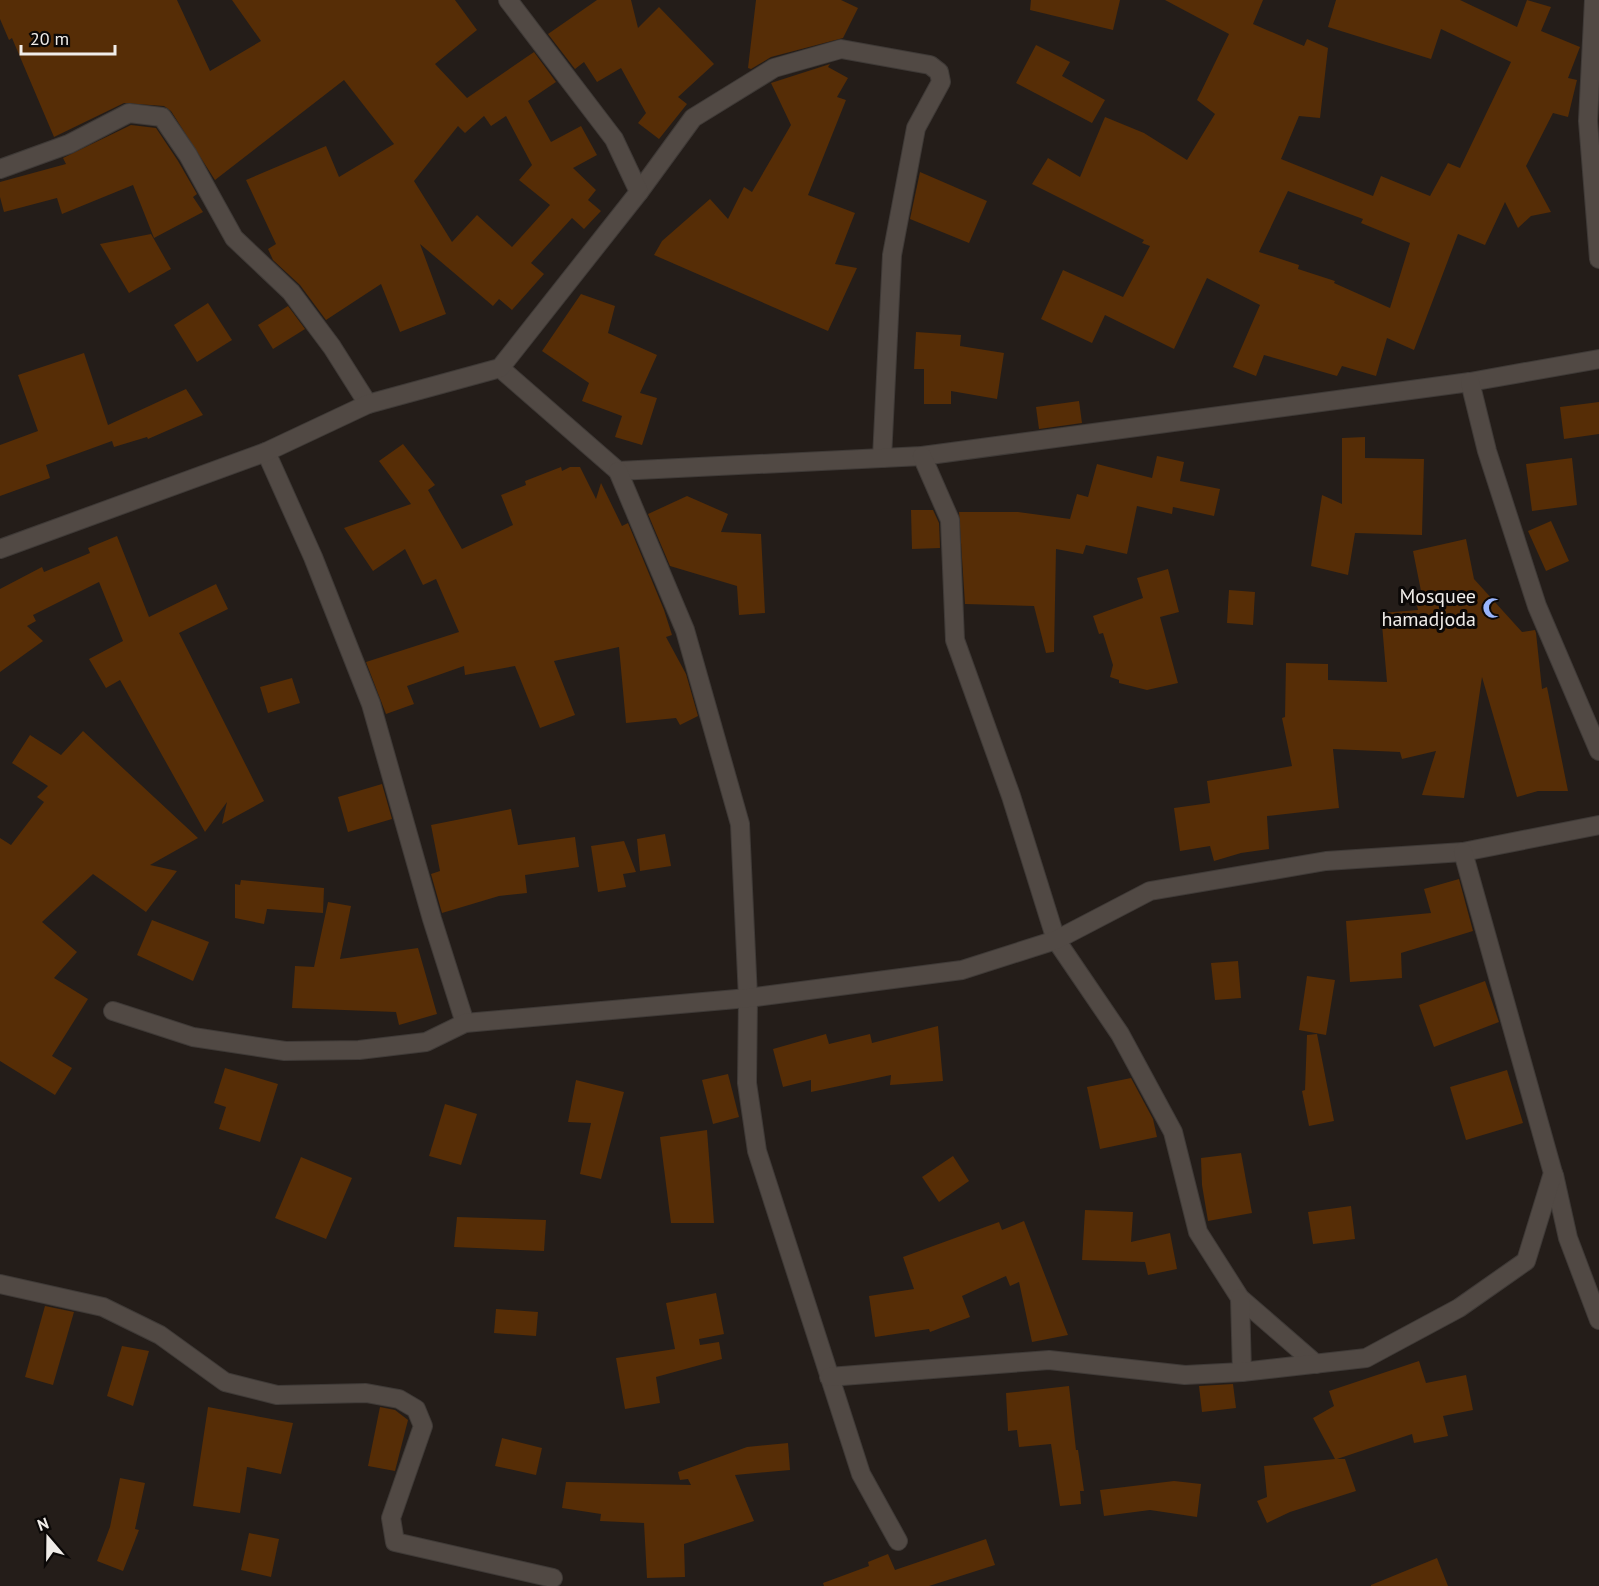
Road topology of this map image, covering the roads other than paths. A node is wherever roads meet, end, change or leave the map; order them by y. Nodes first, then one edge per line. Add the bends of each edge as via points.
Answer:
1 (508, 0) edge
2 (1594, 0) edge
3 (0, 169) edge
4 (639, 192) junction
5 (1599, 259) edge
6 (1599, 359) edge
7 (500, 368) junction
8 (1470, 382) junction
9 (368, 404) junction
10 (266, 452) junction
11 (922, 456) junction
12 (882, 459) junction
13 (618, 471) junction
14 (0, 549) edge
15 (1599, 751) edge
16 (1599, 825) edge
17 (1463, 852) junction
18 (1056, 940) junction
19 (748, 998) junction
20 (113, 1011) dead end
21 (465, 1023) junction
22 (1553, 1173) junction
23 (0, 1284) edge
24 (1240, 1298) junction
25 (1599, 1320) edge
26 (1316, 1364) junction
27 (1242, 1372) junction
28 (830, 1377) junction
29 (897, 1541) dead end
30 (552, 1578) dead end

1 - 4 street via 614,139
2 - 5 street via 1588,121
3 - 9 street via 69,144 129,113 162,117 234,238 291,292
4 - 7 street
4 - 12 street via 693,118 774,68 841,49 930,65 939,72 941,82 916,128 892,255
6 - 8 street
7 - 9 street
7 - 13 street
8 - 11 street
8 - 15 street via 1487,451 1537,606
9 - 10 street
10 - 14 street
10 - 21 street via 313,557 371,704
11 - 12 street
11 - 18 street via 950,520 955,640 1011,796
12 - 13 street
13 - 19 street via 685,630 740,824
16 - 17 street
17 - 18 street via 1326,861 1150,891
17 - 22 street
18 - 19 street via 962,970
18 - 24 street via 1120,1034 1173,1132 1198,1232
19 - 21 street
19 - 28 street via 747,1083 757,1151
20 - 21 street via 193,1036 285,1051 359,1050 426,1042
22 - 25 street via 1568,1238
22 - 26 street via 1526,1261 1459,1308 1366,1358
23 - 30 street via 103,1307 160,1335 225,1382 277,1395 366,1394 399,1399 416,1409 423,1426 391,1518 395,1542
24 - 26 street
24 - 27 street
26 - 27 street
27 - 28 street via 1185,1375 1049,1360
28 - 29 street via 861,1474

